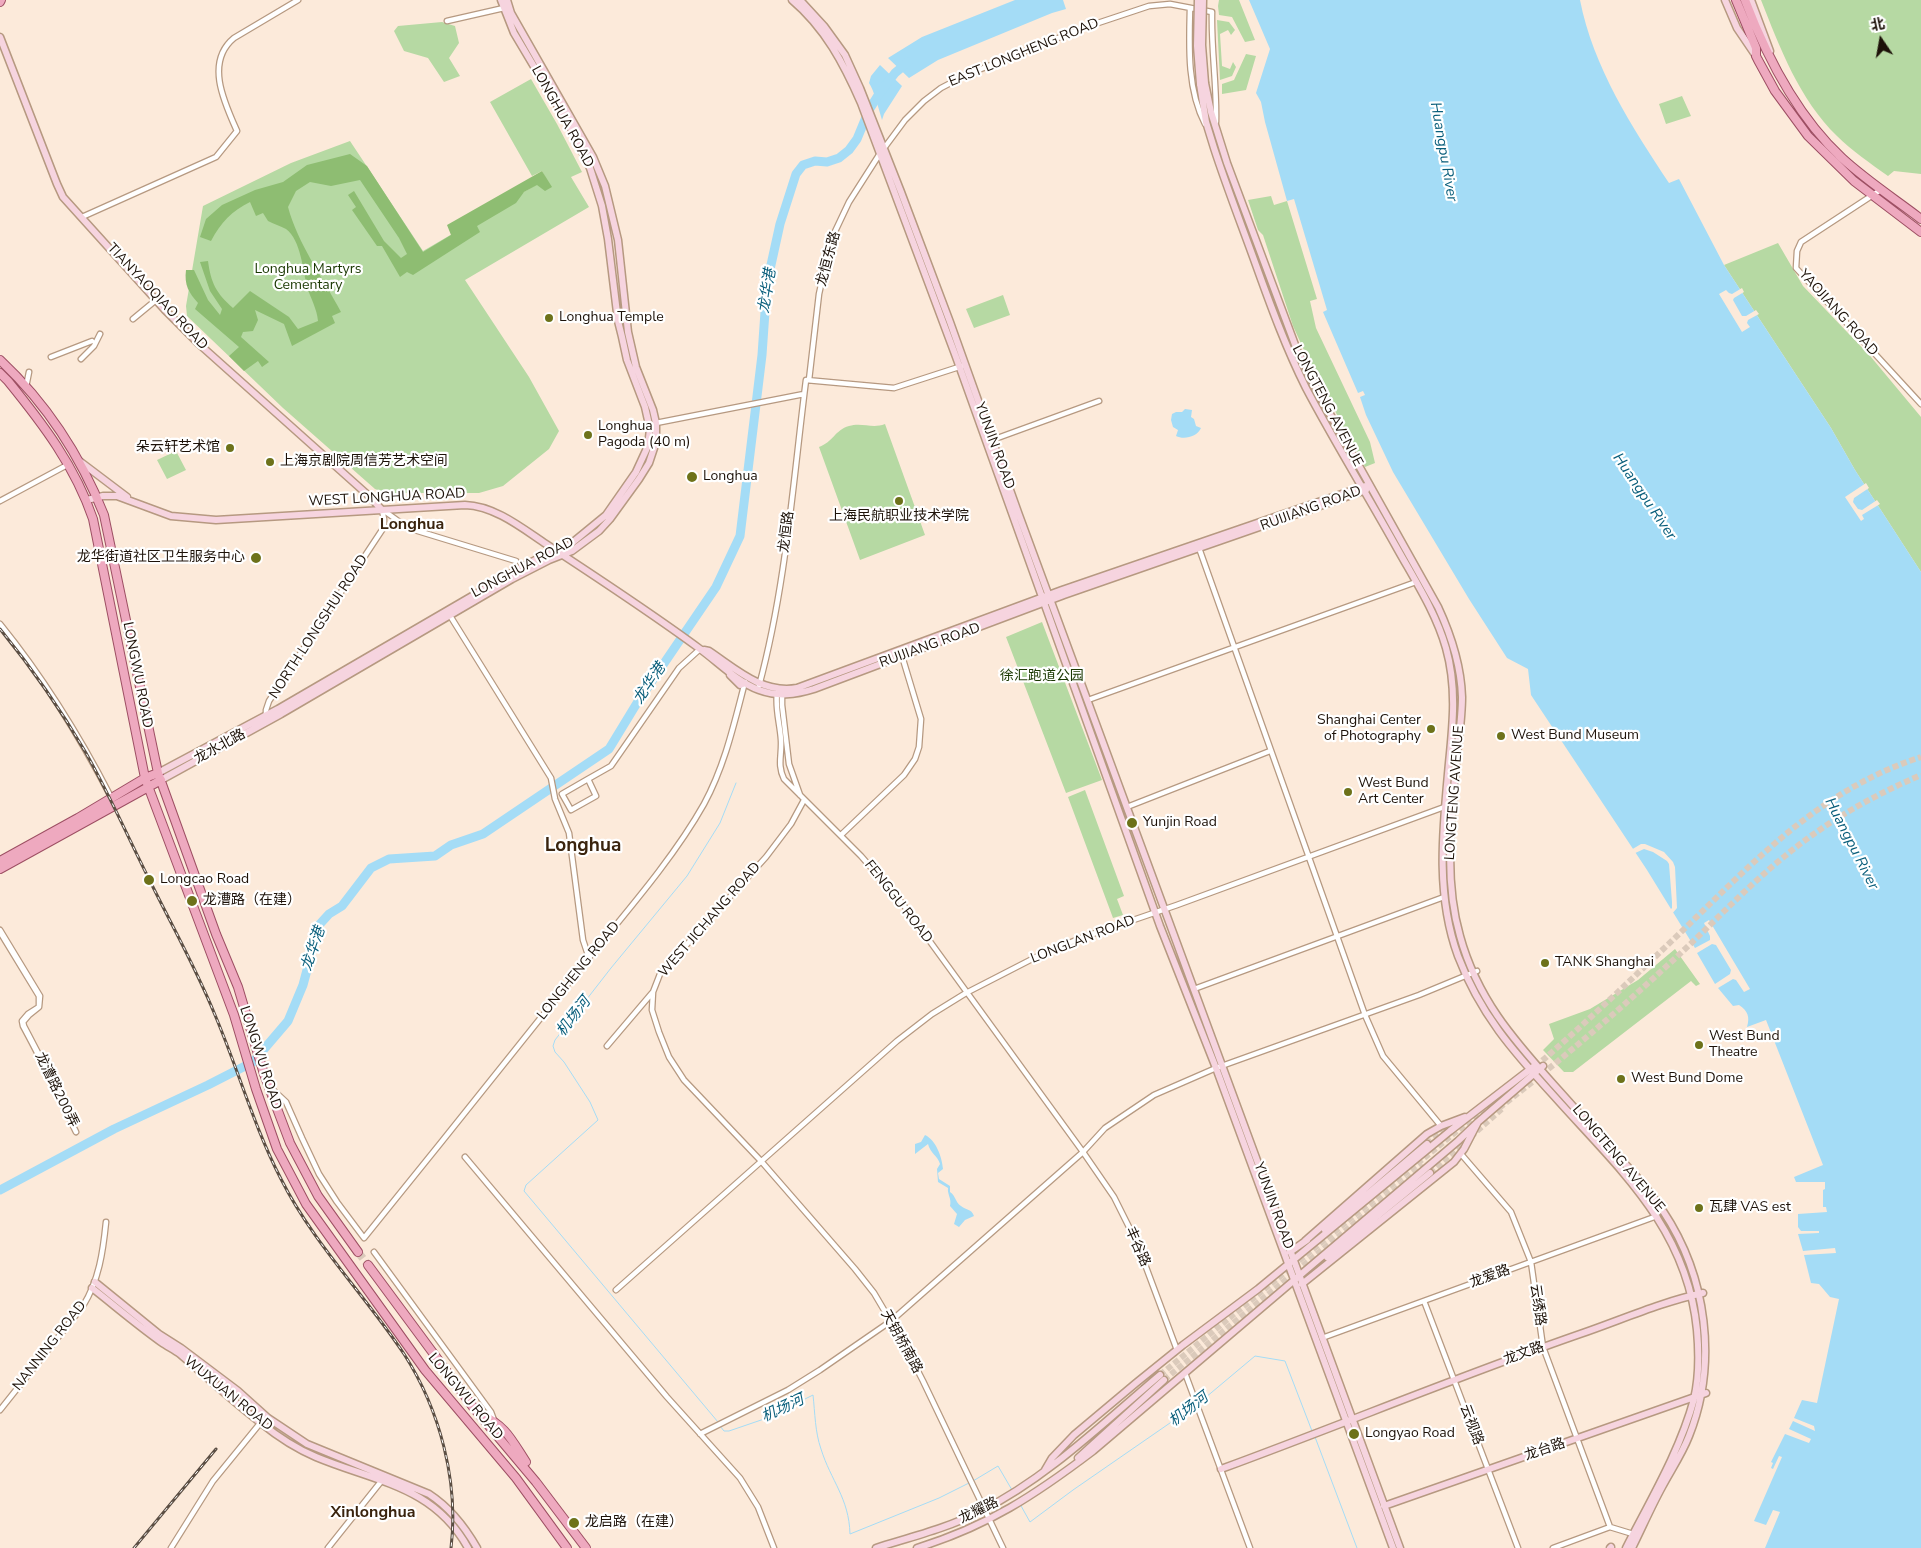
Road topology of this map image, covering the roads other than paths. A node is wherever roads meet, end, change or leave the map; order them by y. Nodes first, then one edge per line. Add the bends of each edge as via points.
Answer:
1 (298, 0) edge
2 (501, 0) edge
3 (507, 0) edge
4 (1198, 0) edge
5 (1203, 0) edge
6 (1725, 0) edge
7 (1736, 0) edge
8 (1745, 0) edge
9 (1751, 0) edge
10 (796, 1) edge
11 (504, 8) junction
12 (1190, 8) junction
13 (447, 21) dead end
14 (0, 36) edge
15 (1756, 52) junction
16 (1774, 64) junction
17 (1202, 83) junction
18 (1216, 129) junction
19 (1208, 131) junction
20 (875, 135) junction
21 (881, 153) junction
22 (1882, 189) junction
23 (1874, 195) junction
24 (82, 217) junction
25 (1921, 219) edge
26 (1921, 232) edge
27 (156, 300) junction
28 (133, 319) dead end
29 (100, 334) dead end
30 (92, 341) dead end
31 (51, 357) dead end
32 (81, 358) dead end
33 (0, 360) edge
34 (962, 365) junction
35 (29, 372) dead end
36 (0, 373) edge
37 (808, 380) junction
38 (26, 387) junction
39 (804, 394) junction
40 (1099, 401) dead end
41 (1921, 404) edge
42 (656, 423) junction
43 (992, 440) junction
44 (78, 460) junction
45 (69, 464) junction
46 (1370, 485) junction
47 (1363, 488) junction
48 (97, 497) junction
49 (87, 500) junction
50 (0, 501) edge
51 (134, 502) junction
52 (382, 510) junction
53 (1199, 548) junction
54 (557, 551) junction
55 (563, 556) junction
56 (516, 561) dead end
57 (1416, 582) junction
58 (1047, 599) junction
59 (449, 612) junction
60 (0, 624) edge
61 (1235, 648) junction
62 (700, 649) junction
63 (902, 656) junction
64 (746, 680) junction
65 (761, 687) junction
66 (780, 692) junction
67 (1088, 700) junction
68 (266, 718) junction
69 (1270, 751) junction
70 (159, 777) junction
71 (588, 779) junction
72 (146, 782) junction
73 (111, 797) junction
74 (802, 798) junction
75 (1453, 805) junction
76 (1127, 807) junction
77 (1446, 807) junction
78 (841, 835) junction
79 (1309, 856) junction
80 (0, 861) edge
81 (0, 868) edge
82 (1444, 897) junction
83 (1164, 910) junction
84 (1155, 913) junction
85 (0, 931) edge
86 (1337, 936) junction
87 (589, 958) junction
88 (1475, 972) junction
89 (1467, 976) junction
90 (1194, 989) junction
91 (652, 992) junction
92 (966, 993) junction
93 (1365, 1015) junction
94 (607, 1046) dead end
95 (1539, 1066) junction
96 (1219, 1067) junction
97 (1532, 1072) junction
98 (268, 1084) junction
99 (1486, 1105) junction
100 (1478, 1122) junction
101 (1441, 1126) junction
102 (1427, 1144) tunnel mouth
103 (1083, 1152) junction
104 (1461, 1154) junction
105 (465, 1157) dead end
106 (761, 1162) junction
107 (1430, 1173) tunnel mouth
108 (1657, 1216) junction
109 (106, 1222) dead end
110 (364, 1238) joint
111 (1307, 1244) junction
112 (358, 1252) tunnel mouth
113 (374, 1252) dead end
114 (1290, 1252) junction
115 (1334, 1252) junction
116 (1291, 1262) junction
117 (1531, 1262) junction
118 (368, 1265) tunnel mouth
119 (1307, 1270) junction
120 (1314, 1275) junction
121 (1297, 1278) junction
122 (1302, 1284) junction
123 (93, 1285) junction
124 (616, 1290) dead end
125 (1701, 1293) junction
126 (1691, 1296) junction
127 (1424, 1301) junction
128 (891, 1321) junction
129 (1322, 1338) junction
130 (1543, 1347) junction
131 (1177, 1350) junction
132 (1186, 1373) junction
133 (1454, 1380) junction
134 (1700, 1395) junction
135 (0, 1410) edge
136 (477, 1412) junction
137 (266, 1416) junction
138 (494, 1420) junction
139 (1349, 1420) junction
140 (261, 1424) junction
141 (700, 1434) junction
142 (1576, 1440) junction
143 (1221, 1469) junction
144 (1045, 1470) junction
145 (1488, 1470) junction
146 (383, 1478) junction
147 (536, 1482) junction
148 (1043, 1489) junction
149 (1384, 1506) junction
150 (984, 1510) junction
151 (989, 1520) junction
152 (1610, 1527) junction
153 (1636, 1535) junction
154 (171, 1548) edge
155 (328, 1548) edge
156 (468, 1548) edge
157 (476, 1548) edge
158 (567, 1548) edge
159 (586, 1548) edge
160 (774, 1548) edge
161 (876, 1548) edge
162 (917, 1548) edge
163 (1003, 1548) edge
164 (1250, 1548) edge
165 (1393, 1548) edge
166 (1400, 1548) edge
167 (1518, 1548) edge
168 (1553, 1548) edge
169 (1626, 1548) edge
170 (1632, 1548) edge

1 - 24 street via 225,45 218,62 218,73 225,106 237,131 216,157
2 - 11 main road, LONGHUA ROAD
3 - 42 main road, LONGHUA ROAD via 593,157 605,186 618,240 628,332 636,367
4 - 17 main road, LONGTENG AVENUE, bridge via 1196,46
5 - 17 main road, LONGTENG AVENUE, bridge
6 - 15 main road via 1737,28
7 - 15 main road
8 - 16 main road
9 - 16 main road
10 - 20 main road via 830,42 848,73
10 - 20 main road via 814,13 845,55
11 - 13 street
11 - 54 main road, LONGHUA ROAD via 514,33 573,132 590,168 602,206 618,321 650,430 648,446 636,472 606,515 567,547
12 - 18 street, EAST LONGHENG ROAD via 1212,12
12 - 19 street via 1193,85
12 - 21 street, EAST LONGHENG ROAD via 1165,4 1149,6 1075,31 952,82 914,110
14 - 24 main road, TIANYAOQIAO ROAD via 57,184
15 - 23 main road via 1775,91 1808,136 1836,165
16 - 22 main road via 1795,102 1816,130 1842,158
17 - 18 main road, LONGTENG AVENUE
17 - 19 main road, LONGTENG AVENUE
18 - 46 main road, LONGTENG AVENUE via 1297,350
19 - 47 main road, LONGTENG AVENUE via 1290,354
20 - 21 main road, YUNJIN ROAD
21 - 34 main road, YUNJIN ROAD
21 - 37 street, 龙恒东路 via 849,202 831,240 819,294
22 - 23 street, YAOJIANG ROAD
22 - 25 main road
23 - 26 main road
23 - 41 street, YAOJIANG ROAD via 1801,242 1796,268
24 - 27 main road, TIANYAOQIAO ROAD
27 - 28 street
27 - 52 main road, TIANYAOQIAO ROAD via 199,344
29 - 32 street via 94,346
30 - 31 street
33 - 38 main road
34 - 37 street via 894,388
34 - 43 main road, YUNJIN ROAD
34 - 58 main road, YUNJIN ROAD
35 - 38 street
36 - 45 main road via 34,412
37 - 39 street, 龙恒路
38 - 44 main road via 56,424
39 - 42 street
39 - 65 street, 龙恒路 via 779,592
40 - 43 street
42 - 55 main road, LONGHUA ROAD via 655,445 639,479 599,531
43 - 58 main road, YUNJIN ROAD
44 - 48 main road
44 - 51 main road
45 - 49 main road
45 - 50 street
46 - 47 main road, RUIJIANG ROAD
46 - 75 main road, LONGTENG AVENUE via 1438,607 1454,649 1462,705
47 - 53 main road, RUIJIANG ROAD
47 - 57 main road, LONGTENG AVENUE
47 - 58 main road, RUIJIANG ROAD
48 - 49 main road, WEST LONGHUA ROAD
48 - 51 main road, WEST LONGHUA ROAD via 117,496
48 - 70 main road, LONGWU ROAD via 104,515
49 - 72 main road, LONGWU ROAD
51 - 52 main road, WEST LONGHUA ROAD via 171,516 216,520
52 - 54 main road, WEST LONGHUA ROAD via 476,506 507,519
52 - 56 street via 408,528
52 - 68 street, NORTH LONGSHUI ROAD via 384,527 269,701
53 - 58 main road, RUIJIANG ROAD
53 - 61 street
54 - 55 main road, WEST LONGHUA ROAD
54 - 59 main road, LONGHUA ROAD via 522,567
55 - 59 main road, LONGHUA ROAD
55 - 62 main road, WEST LONGHUA ROAD
57 - 61 street
57 - 77 main road, LONGTENG AVENUE via 1443,637 1453,682 1454,713
58 - 63 main road, RUIJIANG ROAD
58 - 66 main road, RUIJIANG ROAD via 812,684
58 - 67 main road, YUNJIN ROAD
58 - 84 main road, YUNJIN ROAD
59 - 68 main road, LONGHUA ROAD
59 - 68 main road, LONGHUA ROAD via 280,714
59 - 87 street via 551,778 555,800 569,833 582,940
60 - 73 street via 75,732
61 - 67 street
61 - 69 street
62 - 64 main road, WEST LONGHUA ROAD
62 - 64 main road, WEST LONGHUA ROAD via 710,651
62 - 71 street via 679,668 611,766
63 - 66 main road, RUIJIANG ROAD via 806,692
63 - 78 street via 922,719 915,759 904,775
64 - 65 main road, WEST LONGHUA ROAD
64 - 87 street, LONGHENG ROAD via 726,753 698,813 676,847
65 - 66 main road, WEST LONGHUA ROAD
66 - 74 street, FENGGU ROAD via 790,764
66 - 74 street, FENGGU ROAD via 779,768 784,779
67 - 76 main road, YUNJIN ROAD
68 - 70 main road, NORTH LONGSHUI ROAD
69 - 76 street
69 - 79 street
70 - 72 main road
70 - 98 main road, LONGWU ROAD via 240,994
71 - 71 street via 596,796 571,810 562,794
72 - 73 main road
72 - 81 main road
72 - 158 main road, LONGWU ROAD via 234,1015 269,1127 306,1204 425,1370 516,1478
73 - 80 main road
74 - 78 street, FENGGU ROAD
74 - 91 street, WEST JICHANG ROAD via 779,840 666,967
75 - 77 street, LONGLAN ROAD
75 - 88 main road, LONGTENG AVENUE via 1452,901 1460,936
76 - 83 main road, YUNJIN ROAD
77 - 79 street, LONGLAN ROAD
77 - 82 main road, LONGTENG AVENUE via 1442,847
78 - 92 street, FENGGU ROAD via 902,903
79 - 83 street, LONGLAN ROAD
79 - 86 street
82 - 86 street
82 - 89 main road, LONGTENG AVENUE via 1452,938
83 - 84 street, LONGLAN ROAD
83 - 90 main road, YUNJIN ROAD
84 - 92 street, LONGLAN ROAD via 1038,956
84 - 96 main road, YUNJIN ROAD
85 - 85 street, 龙漕路200弄 via 39,996 39,1007 28,1014 22,1021 23,1026 76,1132 24,1026 23,1022 39,1007 40,996
86 - 90 street
86 - 93 street
87 - 110 street, LONGHENG ROAD
88 - 89 street
88 - 95 main road, LONGTENG AVENUE via 1497,1017 1514,1041
89 - 93 street
89 - 97 main road, LONGTENG AVENUE via 1490,1021
90 - 96 main road, YUNJIN ROAD
91 - 94 street
91 - 106 street, WEST JICHANG ROAD via 652,1010 669,1057 684,1080
92 - 103 street, FENGGU ROAD
92 - 106 street, LONGLAN ROAD via 897,1041
93 - 96 street
93 - 101 street via 1383,1056
95 - 97 main road
95 - 125 main road, LONGTENG AVENUE via 1659,1205 1685,1252
96 - 103 street via 1154,1095 1105,1128
96 - 114 main road, YUNJIN ROAD
96 - 116 main road, YUNJIN ROAD
97 - 99 main road
97 - 100 main road
97 - 108 main road, LONGTENG AVENUE via 1633,1184
98 - 110 street, LONGWU ROAD via 286,1102 320,1174
98 - 112 main road, LONGWU ROAD via 304,1173
99 - 101 main road via 1462,1119
99 - 111 main road via 1450,1131 1337,1226
100 - 104 main road
100 - 119 main road
101 - 111 main road via 1402,1155
102 - 111 main road
103 - 128 street
103 - 131 street, 丰谷路 via 1114,1197 1137,1243
104 - 117 street, 云绣路 via 1511,1212
104 - 120 main road
105 - 141 street
106 - 124 street, LONGLAN ROAD
106 - 128 street, 天钥桥南路 via 855,1269
107 - 115 main road
108 - 117 street, 龙爱路
108 - 126 main road, LONGTENG AVENUE via 1678,1255
109 - 123 street, NANNING ROAD via 102,1258
111 - 114 main road
111 - 116 main road
113 - 138 street
114 - 116 main road, YUNJIN ROAD
115 - 119 main road
115 - 120 main road
116 - 121 main road, YUNJIN ROAD
116 - 131 main road
117 - 127 street, 龙爱路
117 - 130 street, 云绣路
118 - 136 main road, LONGWU ROAD
119 - 121 main road
120 - 122 main road
121 - 122 main road, YUNJIN ROAD
121 - 132 main road
121 - 139 main road, YUNJIN ROAD
122 - 129 main road, YUNJIN ROAD
123 - 135 street, NANNING ROAD via 83,1306
123 - 137 main road via 238,1391
123 - 140 main road, WUXUAN ROAD
125 - 126 main road, 龙文路
125 - 134 main road, LONGTENG AVENUE via 1705,1346
126 - 130 main road, 龙文路
126 - 134 main road, LONGTENG AVENUE
127 - 129 street, 龙爱路
127 - 133 street, 云视路
128 - 141 street via 788,1390
128 - 150 street, 天钥桥南路
129 - 139 main road, YUNJIN ROAD
130 - 133 main road, 龙文路
130 - 142 street, 云绣路
131 - 144 main road via 1074,1436
132 - 143 street
132 - 148 main road via 1094,1451
133 - 139 main road, 龙文路
133 - 145 street, 云视路
134 - 142 main road, 龙台路
134 - 153 main road, LONGTENG AVENUE
136 - 138 main road
136 - 147 main road, LONGWU ROAD
137 - 140 street
137 - 146 main road via 307,1444
138 - 147 main road via 503,1427
139 - 143 main road, 龙文路
139 - 149 main road, YUNJIN ROAD
139 - 165 main road, YUNJIN ROAD
140 - 146 main road, WUXUAN ROAD via 315,1456
140 - 154 street via 213,1481
141 - 160 street via 740,1478 758,1507
142 - 145 main road, 龙台路
142 - 152 street, 云绣路
143 - 164 street
144 - 148 main road via 1162,1378
144 - 150 main road, 龙耀路
145 - 149 main road, 龙台路
145 - 167 street, 云视路
146 - 155 street
146 - 156 main road, WUXUAN ROAD via 422,1497 445,1517
146 - 157 main road via 429,1494 441,1502 465,1529
147 - 159 main road, LONGWU ROAD
148 - 151 main road
149 - 166 main road, YUNJIN ROAD
150 - 151 street, 天钥桥南路
150 - 161 main road
151 - 162 main road
151 - 163 street, 天钥桥南路
152 - 153 street
152 - 168 street
153 - 169 main road, LONGTENG AVENUE
153 - 170 main road, LONGTENG AVENUE

